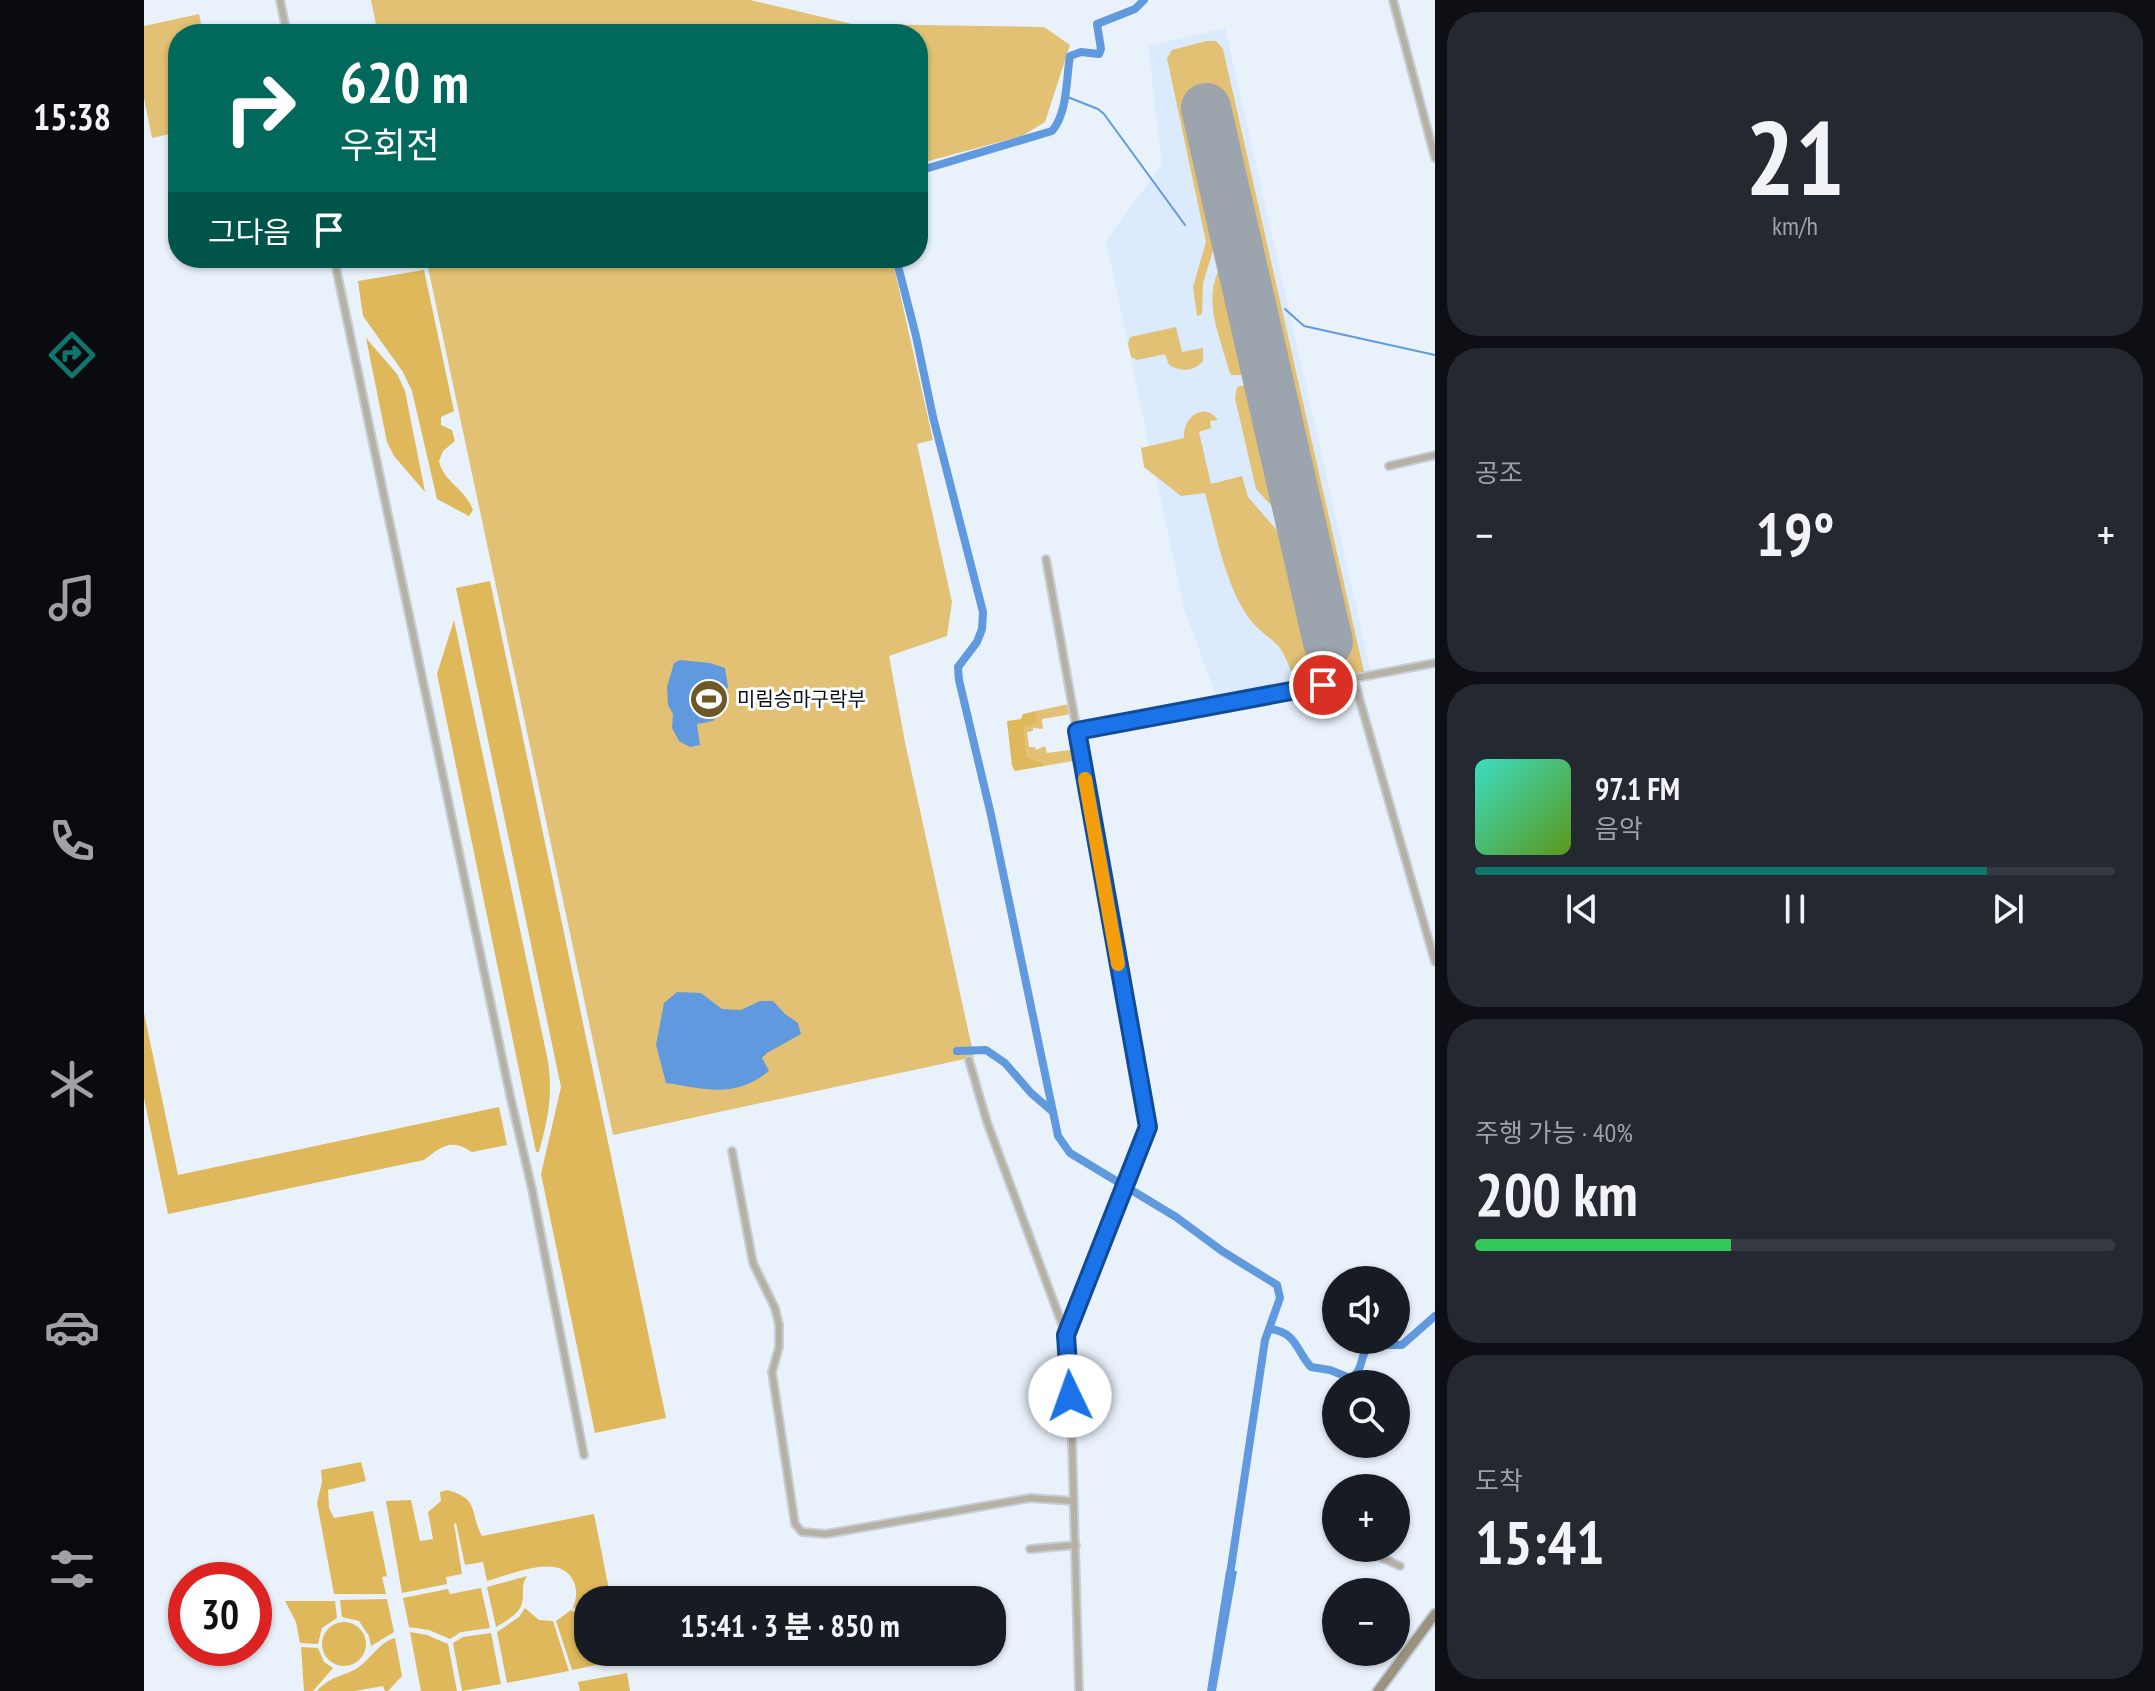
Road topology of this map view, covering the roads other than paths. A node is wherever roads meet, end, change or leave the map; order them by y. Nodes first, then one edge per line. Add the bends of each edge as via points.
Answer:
1 (280, 0) edge
2 (1393, 0) edge
3 (285, 24) edge
4 (1435, 158) edge
5 (336, 268) edge
6 (1435, 455) edge
7 (1389, 466) dead end
8 (1046, 559) dead end
9 (1435, 663) edge
10 (1354, 680) junction
11 (1077, 731) junction
12 (1435, 962) edge
13 (969, 1060) dead end
14 (732, 1151) dead end
15 (1066, 1335) junction
16 (584, 1455) dead end
17 (1073, 1501) junction
18 (1076, 1545) junction
19 (1030, 1549) dead end
20 (1391, 1562) edge
21 (1400, 1566) dead end
22 (1435, 1614) edge
23 (1079, 1691) edge
24 (1378, 1691) edge

1 - 3 street
2 - 4 street
5 - 16 street
6 - 7 street
8 - 11 street
9 - 10 street
10 - 11 street
10 - 12 street
11 - 15 street via 1148,1127
13 - 15 street
14 - 17 street via 753,1263 779,1325 772,1372 795,1524 802,1532 826,1534 1030,1498
15 - 17 street
17 - 18 street
18 - 19 street
18 - 23 street
20 - 21 street
22 - 24 street

